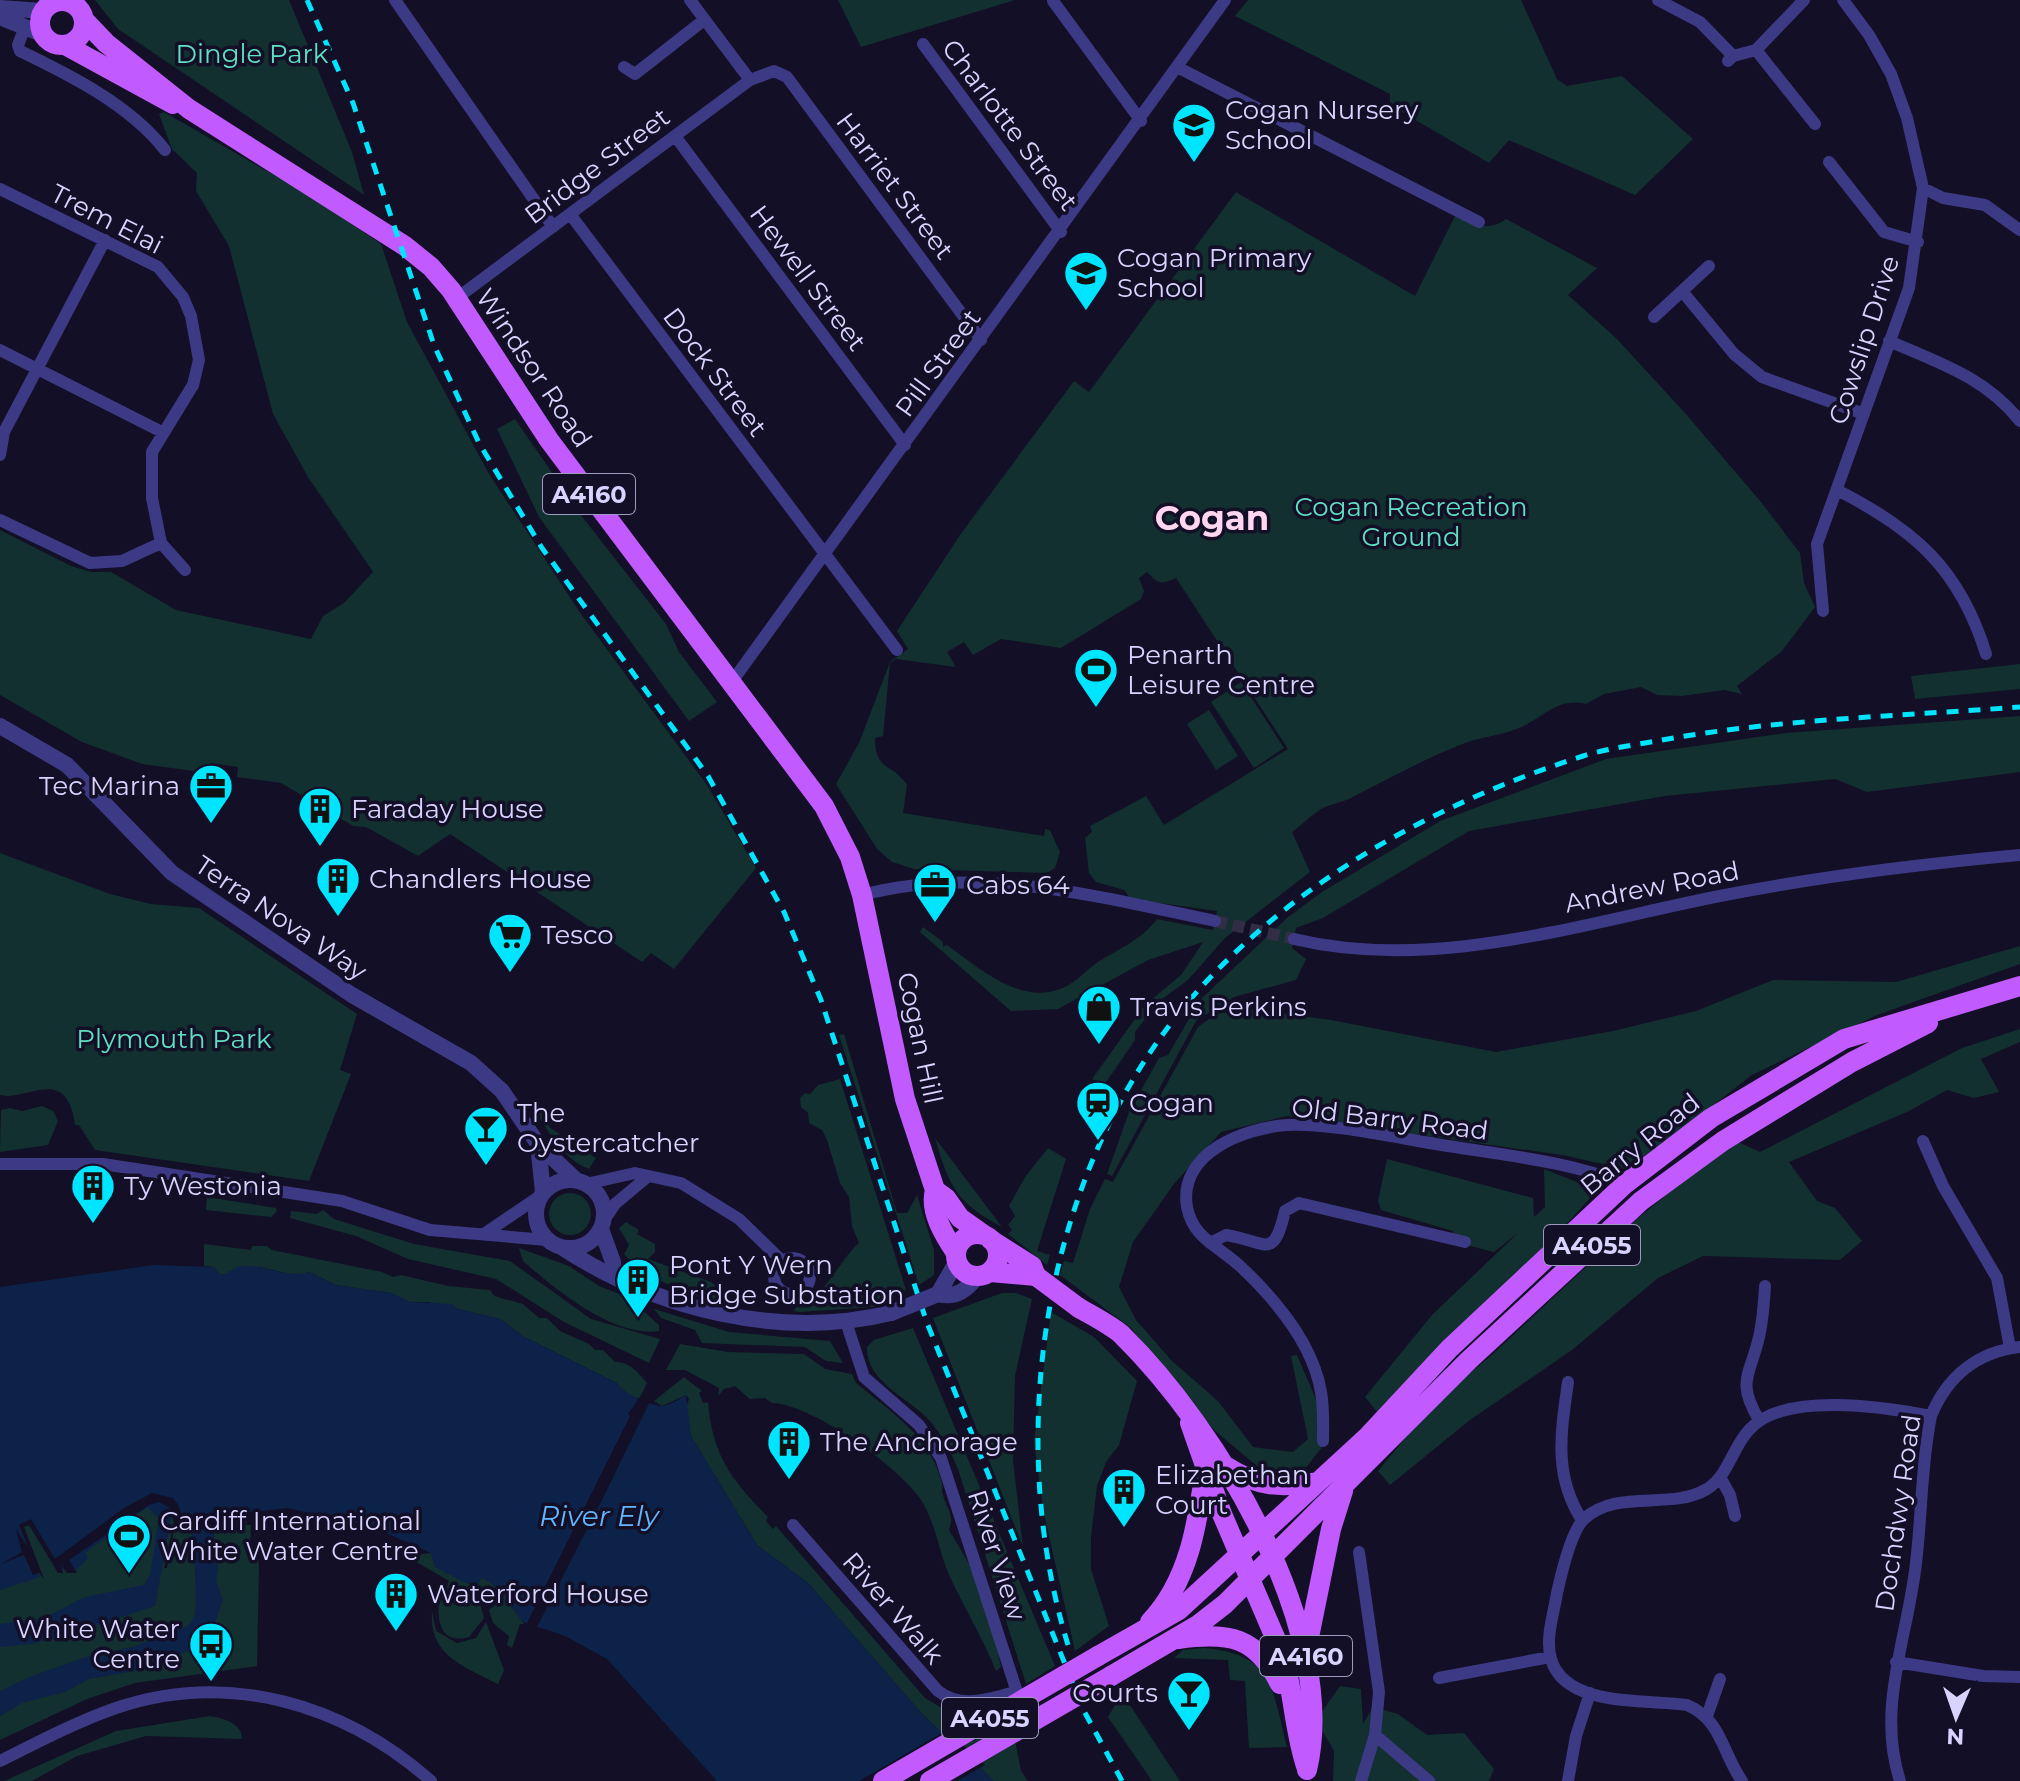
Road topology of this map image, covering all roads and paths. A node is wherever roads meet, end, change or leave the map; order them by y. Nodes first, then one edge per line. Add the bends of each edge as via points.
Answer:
1 (395, 0) edge
2 (690, 0) edge
3 (1225, 0) edge
4 (1658, 0) edge
5 (1804, 0) edge
6 (1843, 0) edge
7 (66, 1) edge
8 (1053, 1) edge
9 (43, 6) edge
10 (0, 8) edge
11 (0, 17) edge
12 (84, 20) junction
13 (704, 20) junction
14 (34, 30) junction
15 (923, 44) dead end
16 (65, 45) junction
17 (1756, 50) junction
18 (624, 67) dead end
19 (1177, 67) junction
20 (766, 71) joint
21 (750, 80) junction
22 (189, 109) junction
23 (1141, 121) junction
24 (1815, 124) dead end
25 (675, 136) junction
26 (165, 150) dead end
27 (1829, 162) dead end
28 (1923, 188) junction
29 (0, 189) edge
30 (570, 214) junction
31 (1479, 222) dead end
32 (553, 227) junction
33 (2020, 230) edge
34 (1061, 232) junction
35 (105, 240) junction
36 (1918, 242) junction
37 (1709, 266) dead end
38 (1682, 291) junction
39 (457, 298) junction
40 (1654, 317) dead end
41 (981, 340) junction
42 (1889, 341) junction
43 (0, 350) edge
44 (36, 368) junction
45 (1864, 414) junction
46 (2020, 421) edge
47 (162, 432) junction
48 (905, 445) junction
49 (0, 455) edge
50 (1837, 490) junction
51 (0, 520) edge
52 (161, 543) junction
53 (825, 556) junction
54 (185, 570) dead end
55 (1823, 611) dead end
56 (897, 650) dead end
57 (1986, 654) dead end
58 (731, 683) junction
59 (0, 726) edge
60 (2020, 855) edge
61 (862, 895) junction
62 (1215, 921) tunnel mouth
63 (1294, 939) tunnel mouth
64 (2020, 986) edge
65 (1982, 996) junction
66 (1923, 1141) dead end
67 (538, 1144) junction
68 (0, 1164) edge
69 (646, 1178) junction
70 (581, 1182) junction
71 (1625, 1184) junction
72 (935, 1190) junction
73 (542, 1194) junction
74 (603, 1224) junction
75 (484, 1234) junction
76 (988, 1237) junction
77 (547, 1240) junction
78 (1465, 1242) dead end
79 (1210, 1243) junction
80 (563, 1248) junction
81 (957, 1257) junction
82 (782, 1261) dead end
83 (613, 1273) junction
84 (984, 1274) junction
85 (1036, 1276) junction
86 (1765, 1286) dead end
87 (938, 1294) junction
88 (846, 1322) junction
89 (2015, 1348) edge
90 (1568, 1382) dead end
91 (1931, 1416) junction
92 (1759, 1420) junction
93 (1323, 1441) dead end
94 (1214, 1468) junction
95 (1720, 1477) junction
96 (1319, 1481) junction
97 (1344, 1488) junction
98 (1735, 1516) dead end
99 (1582, 1520) junction
100 (793, 1525) dead end
101 (1359, 1552) dead end
102 (1256, 1557) junction
103 (1141, 1631) junction
104 (1174, 1639) junction
105 (1306, 1653) junction
106 (1550, 1657) junction
107 (1896, 1662) junction
108 (2020, 1677) edge
109 (1439, 1678) dead end
110 (1720, 1679) dead end
111 (1017, 1692) joint
112 (1590, 1693) junction
113 (1290, 1696) junction
114 (1707, 1716) junction
115 (1375, 1735) junction
116 (0, 1761) edge
117 (1308, 1775) edge
118 (431, 1781) edge
119 (883, 1781) edge
120 (930, 1781) edge
121 (1361, 1781) edge
122 (1429, 1781) edge
123 (1568, 1781) edge
124 (1742, 1781) edge
125 (1900, 1781) edge

1 - 32 street
2 - 13 street
3 - 19 street
4 - 17 street via 1700,22 1730,58
5 - 17 street
6 - 28 street, Cowslip Drive via 1891,74
7 - 9 main road, Windsor Road
7 - 12 main road, Windsor Road via 78,7
8 - 23 street
9 - 10 street
9 - 14 main road
11 - 14 street
12 - 16 main road via 81,34
12 - 22 main road, Windsor Road / A4160
13 - 18 street via 635,74
13 - 21 street
14 - 16 main road, Windsor Road via 49,42
14 - 26 street via 18,45 20,51 77,80 146,129
15 - 34 street, Charlotte Street
16 - 22 main road, Windsor Road / A4160 via 159,99
17 - 24 street
19 - 23 street, Pill Street
19 - 31 street
20 - 21 street, Bridge Street
20 - 41 street, Harriet Street via 787,77
21 - 25 street, Bridge Street
22 - 39 main road, Windsor Road / A4160 via 405,246
23 - 34 street, Pill Street
25 - 30 street, Bridge Street
25 - 48 street, Hewell Street
27 - 36 street via 1884,232
28 - 33 street via 1943,198 1985,205
28 - 36 street, Cowslip Drive
29 - 35 street, Trem Elai
30 - 32 street, Bridge Street
30 - 53 street, Dock Street
32 - 39 street, Bridge Street
34 - 41 street, Pill Street
35 - 44 street
35 - 47 street, Trem Elai via 158,267 191,316 199,360 193,385
36 - 42 street, Cowslip Drive via 1909,288
37 - 38 street
38 - 40 street
38 - 45 street via 1734,354 1762,377
39 - 58 main road, Windsor Road / A4160 via 549,440
41 - 48 street, Pill Street
42 - 45 street, Cowslip Drive
42 - 46 street via 1965,372
43 - 44 street
44 - 47 street
44 - 49 street via 4,432
45 - 50 street, Cowslip Drive
47 - 52 street, Trem Elai via 152,452 151,471
48 - 53 street, Pill Street
50 - 55 street, Cowslip Drive via 1817,544
50 - 57 street via 1890,519 1927,548 1971,613
51 - 52 street via 90,563 122,561
52 - 54 street
53 - 56 street, Dock Street
53 - 58 street, Pill Street
58 - 61 main road, Windsor Road / A4160 via 824,806
59 - 67 street, Terra Nova Way via 67,765 172,873 352,995 471,1063 511,1101
60 - 63 street, Andrew Road via 1785,883 1444,948 1353,949
61 - 62 street via 926,883 1001,884 1069,891
61 - 72 main road, Cogan Hill / A4160 via 905,1099
64 - 65 main road, Barry Road / A4055
65 - 71 main road, Barry Road / A4055 via 1844,1039 1711,1118
65 - 97 main road, Barry Road / A4055 via 1852,1062 1723,1141 1641,1201 1469,1360
66 - 89 street via 1997,1278
67 - 70 street, Terra Nova Way
67 - 73 street, Terra Nova Way
68 - 75 street via 103,1164 322,1198 430,1230
69 - 70 street via 635,1173
69 - 74 street via 615,1204
69 - 82 street via 671,1179 700,1193 751,1229
70 - 73 street via 565,1180
70 - 74 street via 601,1199
71 - 79 street, Old Barry Road via 1585,1168 1384,1136 1289,1125 1267,1128 1219,1144 1197,1164 1187,1183 1190,1219 1198,1236
71 - 96 main road, Barry Road / A4055 via 1449,1349
72 - 76 main road, Cogan Hill / A4160 via 960,1218
72 - 81 main road, Cogan Hill / A4160 via 932,1200
73 - 75 street
73 - 77 street via 535,1215
74 - 80 street via 587,1245
74 - 83 street
75 - 77 street
76 - 81 main road via 966,1237
76 - 84 main road via 998,1256
76 - 85 main road, Cogan Hill / A4160 via 1032,1266
77 - 80 street
78 - 79 street via 1299,1203 1285,1211 1274,1244 1226,1235
79 - 93 street, Old Barry Road via 1241,1267 1309,1351 1322,1393
80 - 83 street via 599,1272
81 - 84 main road, Cogan Hill via 965,1272
81 - 87 street
83 - 88 street via 744,1319 793,1325
84 - 85 main road
84 - 87 street via 966,1290 948,1297
85 - 94 main road, Cogan Hill / A4160, bridge via 1119,1333 1189,1419
86 - 92 street via 1760,1334 1744,1380
87 - 88 street, bridge via 891,1313
88 - 111 street, River View via 864,1377 919,1425 941,1458
89 - 91 street, Dochdwy Road via 1983,1357 1959,1373 1939,1396
90 - 99 street via 1559,1455 1568,1498
91 - 92 street via 1831,1407 1782,1410
91 - 107 street, Dochdwy Road via 1914,1583
92 - 95 street
94 - 96 main road via 1271,1486
94 - 102 main road, Cogan Hill / A4160
94 - 102 main road, Cogan Hill / A4160
94 - 103 main road, A4055 via 1184,1567 1168,1600
95 - 98 street
95 - 99 street via 1695,1493 1607,1505
96 - 102 main road, Barry Road / A4055
97 - 102 main road, Barry Road / A4055
97 - 105 main road
99 - 106 street via 1561,1571
100 - 111 street, River Walk via 938,1691 966,1703
101 - 115 street via 1379,1692
102 - 103 main road, A4055
102 - 104 main road, A4055 via 1210,1616
102 - 105 main road, A4160 via 1289,1593
102 - 113 main road, A4160 via 1290,1679
103 - 119 main road, A4055, bridge
104 - 113 main road via 1221,1637 1253,1647 1267,1658
104 - 120 main road, A4055, bridge
105 - 117 main road, A4160 via 1314,1741
106 - 109 street
106 - 112 street via 1558,1675
107 - 108 street
107 - 125 street, Dochdwy Road via 1891,1729
110 - 114 street
112 - 114 street via 1687,1705
112 - 123 street
113 - 117 main road, A4160
114 - 124 street
115 - 121 street
115 - 122 street
116 - 118 street via 118,1708 167,1696 220,1692 286,1701 342,1719 397,1752

